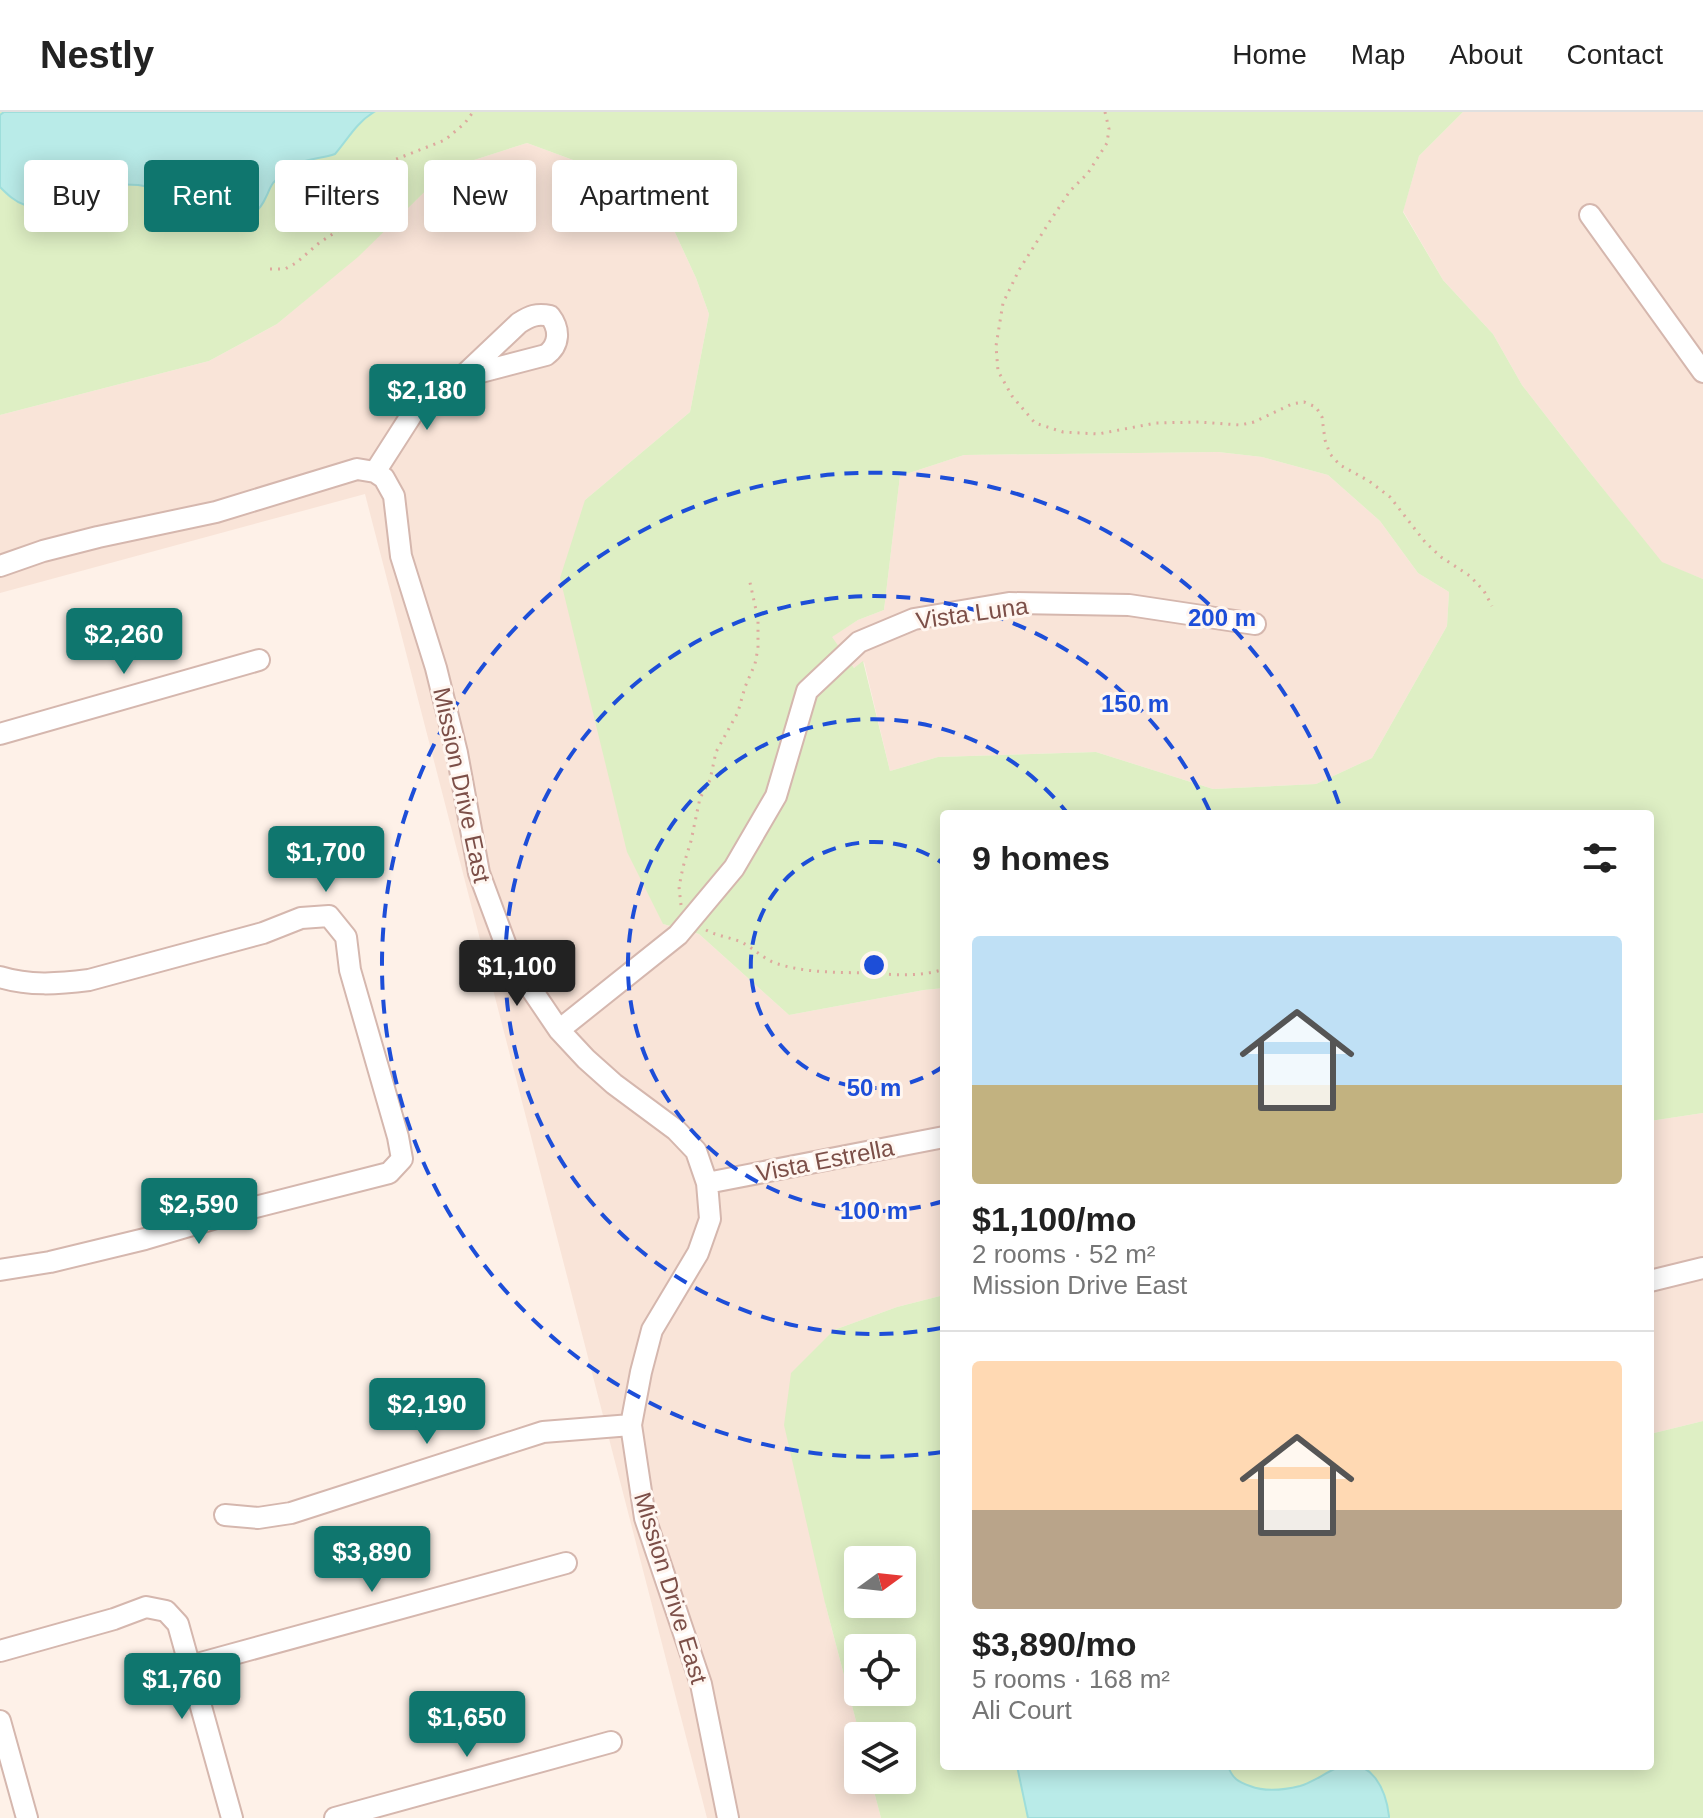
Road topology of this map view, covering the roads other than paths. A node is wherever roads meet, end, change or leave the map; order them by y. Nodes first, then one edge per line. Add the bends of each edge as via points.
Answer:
1 (1590, 215) dead end
2 (1703, 372) edge
3 (462, 377) dead end
4 (375, 472) junction
5 (0, 566) edge
6 (1255, 624) dead end
7 (259, 660) dead end
8 (0, 734) edge
9 (0, 977) edge
10 (559, 1030) junction
11 (940, 1138) edge
12 (707, 1183) junction
13 (1703, 1268) edge
14 (0, 1270) edge
15 (1654, 1280) edge
16 (631, 1425) junction
17 (225, 1515) dead end
18 (566, 1563) dead end
19 (0, 1651) edge
20 (190, 1666) junction
21 (0, 1721) edge
22 (611, 1742) dead end
23 (27, 1818) edge
24 (232, 1818) edge
25 (335, 1818) edge
26 (728, 1818) edge

1 - 2 street
3 - 4 street via 416,408
4 - 5 street via 357,469 229,509 98,537
4 - 10 street, Mission Drive East via 394,496 401,556 440,682 479,873 511,959
6 - 10 street, Vista Luna via 1129,605 1009,603 914,619 859,642 807,691 776,796 734,868 678,935
7 - 8 street
9 - 14 street via 41,984 89,980 301,918 329,916 346,937 350,970 402,1159 389,1173 145,1239
10 - 12 street, Mission Drive East via 614,1084 676,1130 696,1151
11 - 12 street, Vista Estrella
12 - 16 street, Mission Drive East via 710,1219 698,1253 652,1330
13 - 15 street
16 - 17 street via 543,1432 291,1513
16 - 26 street, Mission Drive East via 645,1518 701,1684
18 - 20 street
19 - 20 street via 146,1607 166,1611 178,1624
20 - 24 street
21 - 23 street
22 - 25 street

